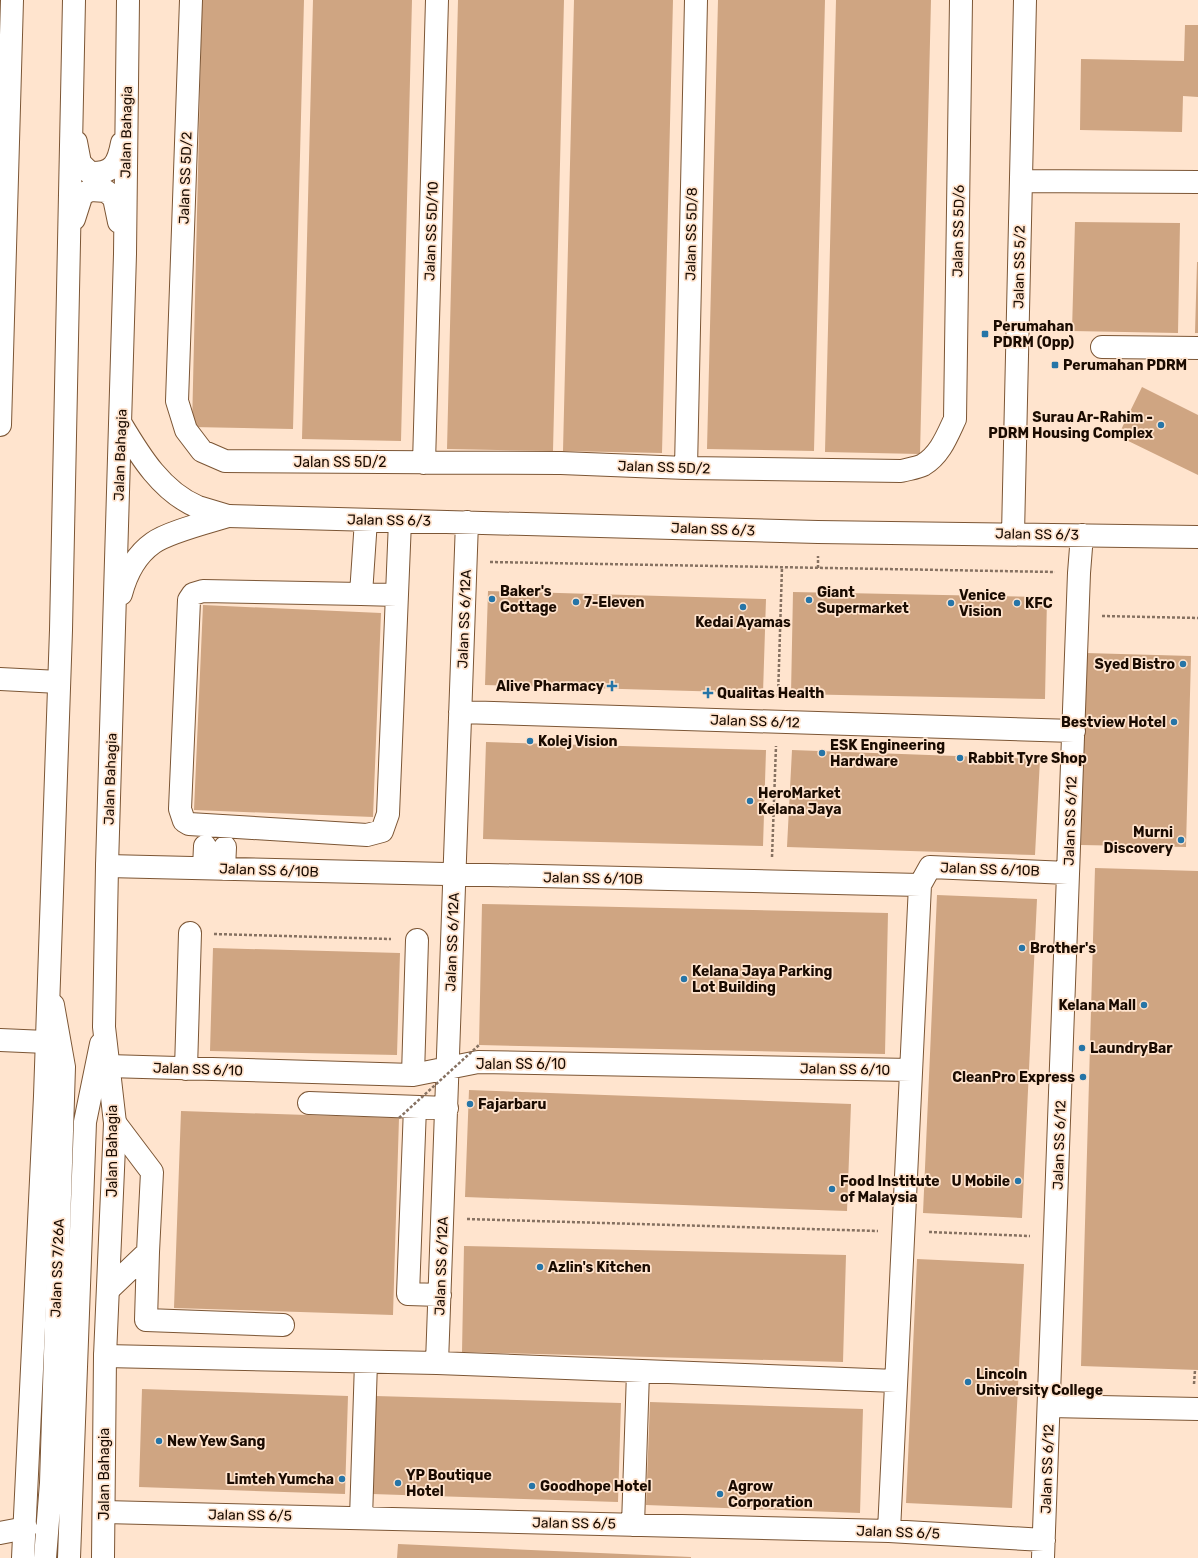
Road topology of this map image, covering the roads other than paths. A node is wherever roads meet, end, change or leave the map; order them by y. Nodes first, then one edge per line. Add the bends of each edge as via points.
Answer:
1 (12, 0) edge
2 (74, 0) edge
3 (128, 0) edge
4 (191, 0) edge
5 (437, 0) edge
6 (696, 0) edge
7 (961, 0) edge
8 (1025, 0) edge
9 (126, 116) junction
10 (72, 120) junction
11 (1020, 181) junction
12 (1198, 182) edge
13 (3, 221) edge
14 (69, 253) junction
15 (125, 254) junction
16 (1102, 347) dead end
17 (1198, 348) edge
18 (121, 424) junction
19 (0, 425) edge
20 (934, 456) joint
21 (424, 463) junction
22 (686, 468) junction
23 (228, 516) junction
24 (366, 520) junction
25 (400, 521) junction
26 (467, 522) junction
27 (1013, 534) junction
28 (1082, 535) junction
29 (1198, 537) edge
30 (361, 594) junction
31 (397, 595) junction
32 (115, 614) junction
33 (0, 679) edge
34 (59, 682) junction
35 (460, 712) junction
36 (1074, 731) junction
37 (215, 846) dead end
38 (107, 866) junction
39 (214, 869) junction
40 (1068, 873) junction
41 (455, 875) junction
42 (920, 886) junction
43 (190, 933) road end
44 (417, 940) road end
45 (49, 978) junction
46 (104, 1027) junction
47 (0, 1040) edge
48 (46, 1042) junction
49 (108, 1066) junction
50 (448, 1068) junction
51 (186, 1069) junction
52 (911, 1070) junction
53 (413, 1075) junction
54 (309, 1103) dead end
55 (447, 1108) junction
56 (407, 1112) junction
57 (115, 1122) junction
58 (148, 1252) junction
59 (108, 1290) junction
60 (440, 1295) junction
61 (283, 1325) dead end
62 (105, 1356) junction
63 (366, 1362) junction
64 (437, 1363) junction
65 (638, 1372) junction
66 (896, 1381) junction
67 (1049, 1406) junction
68 (1198, 1409) edge
69 (104, 1512) junction
70 (361, 1518) junction
71 (633, 1525) junction
72 (26, 1528) junction
73 (889, 1531) junction
74 (0, 1532) edge
75 (1043, 1549) edge
76 (23, 1558) edge
77 (45, 1558) edge
78 (69, 1558) edge
79 (103, 1558) edge

1 - 13 street
2 - 10 street
3 - 9 street, Jalan Bahagia
4 - 21 street, Jalan SS 5D/2 via 177,401 186,430 202,451 225,462
5 - 21 street, Jalan SS 5D/10
6 - 22 street, Jalan SS 5D/8
7 - 20 street, Jalan SS 5D/6 via 955,419 945,441
8 - 11 street, Jalan SS 5/2
9 - 10 street via 117,162 108,171 99,173 90,173 80,163
9 - 15 street, Jalan Bahagia
10 - 14 street
11 - 12 street
11 - 27 street, Jalan SS 5/2
13 - 19 street
14 - 15 street via 76,207 82,194 91,190 106,191 114,198
14 - 34 street
15 - 18 street, Jalan Bahagia
16 - 17 street
18 - 23 street via 144,463 176,494 198,506
18 - 32 street, Jalan Bahagia
20 - 22 street, Jalan SS 5D/2 via 922,465 901,471
21 - 22 street, Jalan SS 5D/2 via 561,463
23 - 24 street, Jalan SS 6/3
23 - 32 street via 153,543 133,563 125,579
24 - 25 street, Jalan SS 6/3
24 - 30 street
25 - 26 street, Jalan SS 6/3
25 - 31 street
26 - 27 street, Jalan SS 6/3 via 818,532
26 - 35 street, Jalan SS 6/12A
27 - 28 street, Jalan SS 6/3
28 - 29 street, Jalan SS 6/3
28 - 36 street, Jalan SS 6/12
30 - 31 street
30 - 31 street via 203,591 193,594 189,600 180,809 184,821 197,825 366,835 382,831 388,814
32 - 38 street, Jalan Bahagia
33 - 34 street
34 - 45 street
35 - 36 street, Jalan SS 6/12
35 - 41 street, Jalan SS 6/12A
36 - 40 street, Jalan SS 6/12
37 - 39 street
38 - 39 street, Jalan SS 6/10B
38 - 46 street, Jalan Bahagia
39 - 41 street, Jalan SS 6/10B
40 - 42 street, Jalan SS 6/10B via 930,867
40 - 67 street, Jalan SS 6/12
41 - 42 street, Jalan SS 6/10B
41 - 50 street, Jalan SS 6/12A
42 - 52 street
43 - 51 street
44 - 53 street
45 - 48 street
45 - 77 street, Jalan SS 7/26A via 64,1067 51,1483
46 - 49 street, Jalan Bahagia
46 - 78 street, Jalan SS 7/26A via 85,1122
47 - 48 street
48 - 72 street
49 - 51 street, Jalan SS 6/10
49 - 57 street, Jalan Bahagia
50 - 52 street, Jalan SS 6/10 via 478,1062
50 - 53 street, Jalan SS 6/10
50 - 55 street, Jalan SS 6/12A
51 - 53 street, Jalan SS 6/10
52 - 66 street
54 - 56 street
55 - 56 street
55 - 60 street, Jalan SS 6/12A
56 - 60 street via 408,1294
57 - 58 street via 152,1172
57 - 59 street, Jalan Bahagia
58 - 59 street
58 - 61 street via 146,1320
59 - 62 street, Jalan Bahagia
60 - 64 street, Jalan SS 6/12A
62 - 63 street
62 - 69 street, Jalan Bahagia
63 - 64 street
63 - 70 street
64 - 65 street
65 - 66 street
65 - 71 street
66 - 73 street
67 - 68 street
67 - 75 street, Jalan SS 6/12
69 - 70 street, Jalan SS 6/5
69 - 79 street, Jalan Bahagia
70 - 71 street, Jalan SS 6/5
71 - 73 street, Jalan SS 6/5
72 - 74 street
72 - 76 street
73 - 75 street, Jalan SS 6/5

